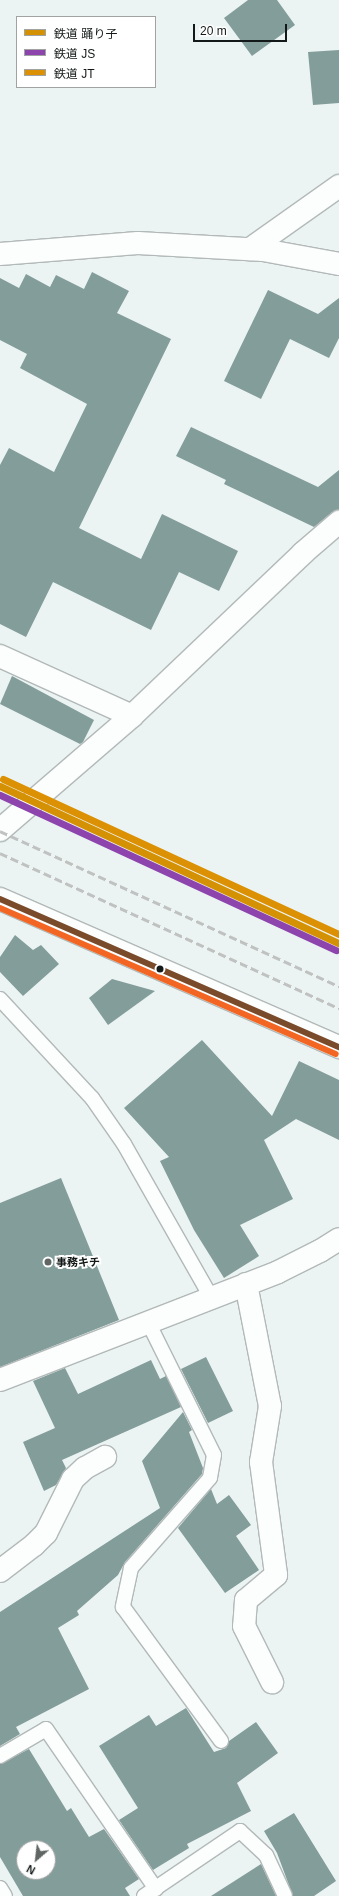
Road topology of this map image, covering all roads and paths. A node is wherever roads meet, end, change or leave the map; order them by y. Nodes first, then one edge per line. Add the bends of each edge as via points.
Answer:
1 (339, 186) edge
2 (250, 249) junction
3 (0, 254) edge
4 (339, 264) edge
5 (339, 522) edge
6 (0, 656) edge
7 (132, 716) junction
8 (0, 830) edge
9 (0, 899) edge
10 (0, 999) edge
11 (339, 1047) edge
12 (339, 1238) edge
13 (246, 1284) junction
14 (211, 1297) junction
15 (148, 1322) junction
16 (0, 1380) edge
17 (105, 1457) dead end
18 (0, 1570) edge
19 (272, 1682) dead end
20 (221, 1741) dead end
21 (0, 1756) edge
22 (0, 1888) edge
23 (150, 1892) edge
24 (4, 1896) edge
25 (285, 1896) edge

1 - 2 street
2 - 3 street via 138,243
2 - 4 street
5 - 7 street
6 - 7 street
7 - 8 street
9 - 11 street
10 - 14 lane via 92,1098 124,1144
12 - 13 street via 320,1251
13 - 14 street
13 - 19 street via 270,1406 261,1462 276,1575 246,1600 244,1626
14 - 15 street
15 - 16 street
15 - 20 lane via 214,1455 210,1478 131,1568 123,1607
17 - 18 street via 85,1468 73,1479 46,1533
21 - 23 lane via 46,1729
22 - 24 lane
23 - 25 lane via 240,1831 266,1855

